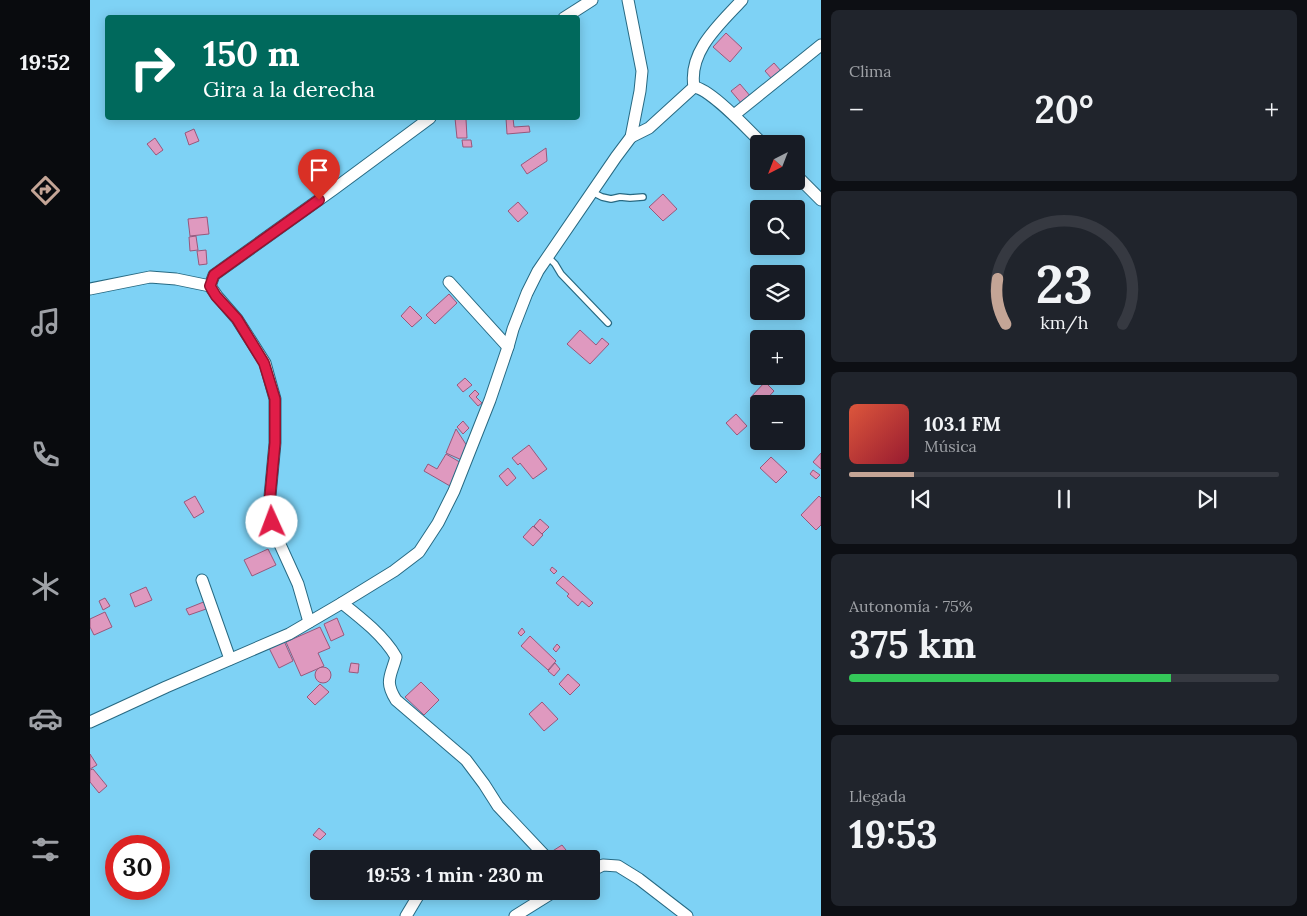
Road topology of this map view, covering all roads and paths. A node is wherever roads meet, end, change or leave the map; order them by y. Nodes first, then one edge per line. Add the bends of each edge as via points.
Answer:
1 (592, 0) edge
2 (628, 0) edge
3 (742, 0) edge
4 (569, 15) edge
5 (821, 44) edge
6 (694, 87) junction
7 (734, 115) junction
8 (427, 120) edge
9 (754, 135) edge
10 (631, 137) junction
11 (805, 184) edge
12 (592, 192) junction
13 (643, 197) dead end
14 (821, 200) edge
15 (548, 257) junction
16 (449, 282) dead end
17 (210, 286) junction
18 (90, 289) edge
19 (608, 323) dead end
20 (508, 347) junction
21 (202, 580) dead end
22 (342, 603) junction
23 (309, 622) junction
24 (230, 659) junction
25 (90, 722) edge
26 (540, 850) edge
27 (600, 866) edge
28 (416, 900) edge
29 (541, 900) edge
30 (406, 916) edge
31 (515, 916) edge
32 (687, 916) edge

1 - 4 street
2 - 10 street via 642,71
3 - 6 street via 708,37 697,59
5 - 7 street
6 - 7 street via 706,92
6 - 10 street via 649,128
7 - 9 street
8 - 17 street via 214,275
10 - 12 street
11 - 14 street
12 - 13 lane via 611,199
12 - 15 street
15 - 19 lane
15 - 20 street via 527,293
16 - 20 street
17 - 18 street via 176,278 150,277
17 - 23 street via 237,319 264,363 275,399 270,496 272,522 298,584
20 - 22 street via 454,491 438,523 419,552
21 - 24 street
22 - 23 street
22 - 26 street via 392,649 396,657 388,683 396,700 466,760 498,806
23 - 24 street
24 - 25 street
27 - 32 street via 618,866
28 - 30 street
29 - 31 street

